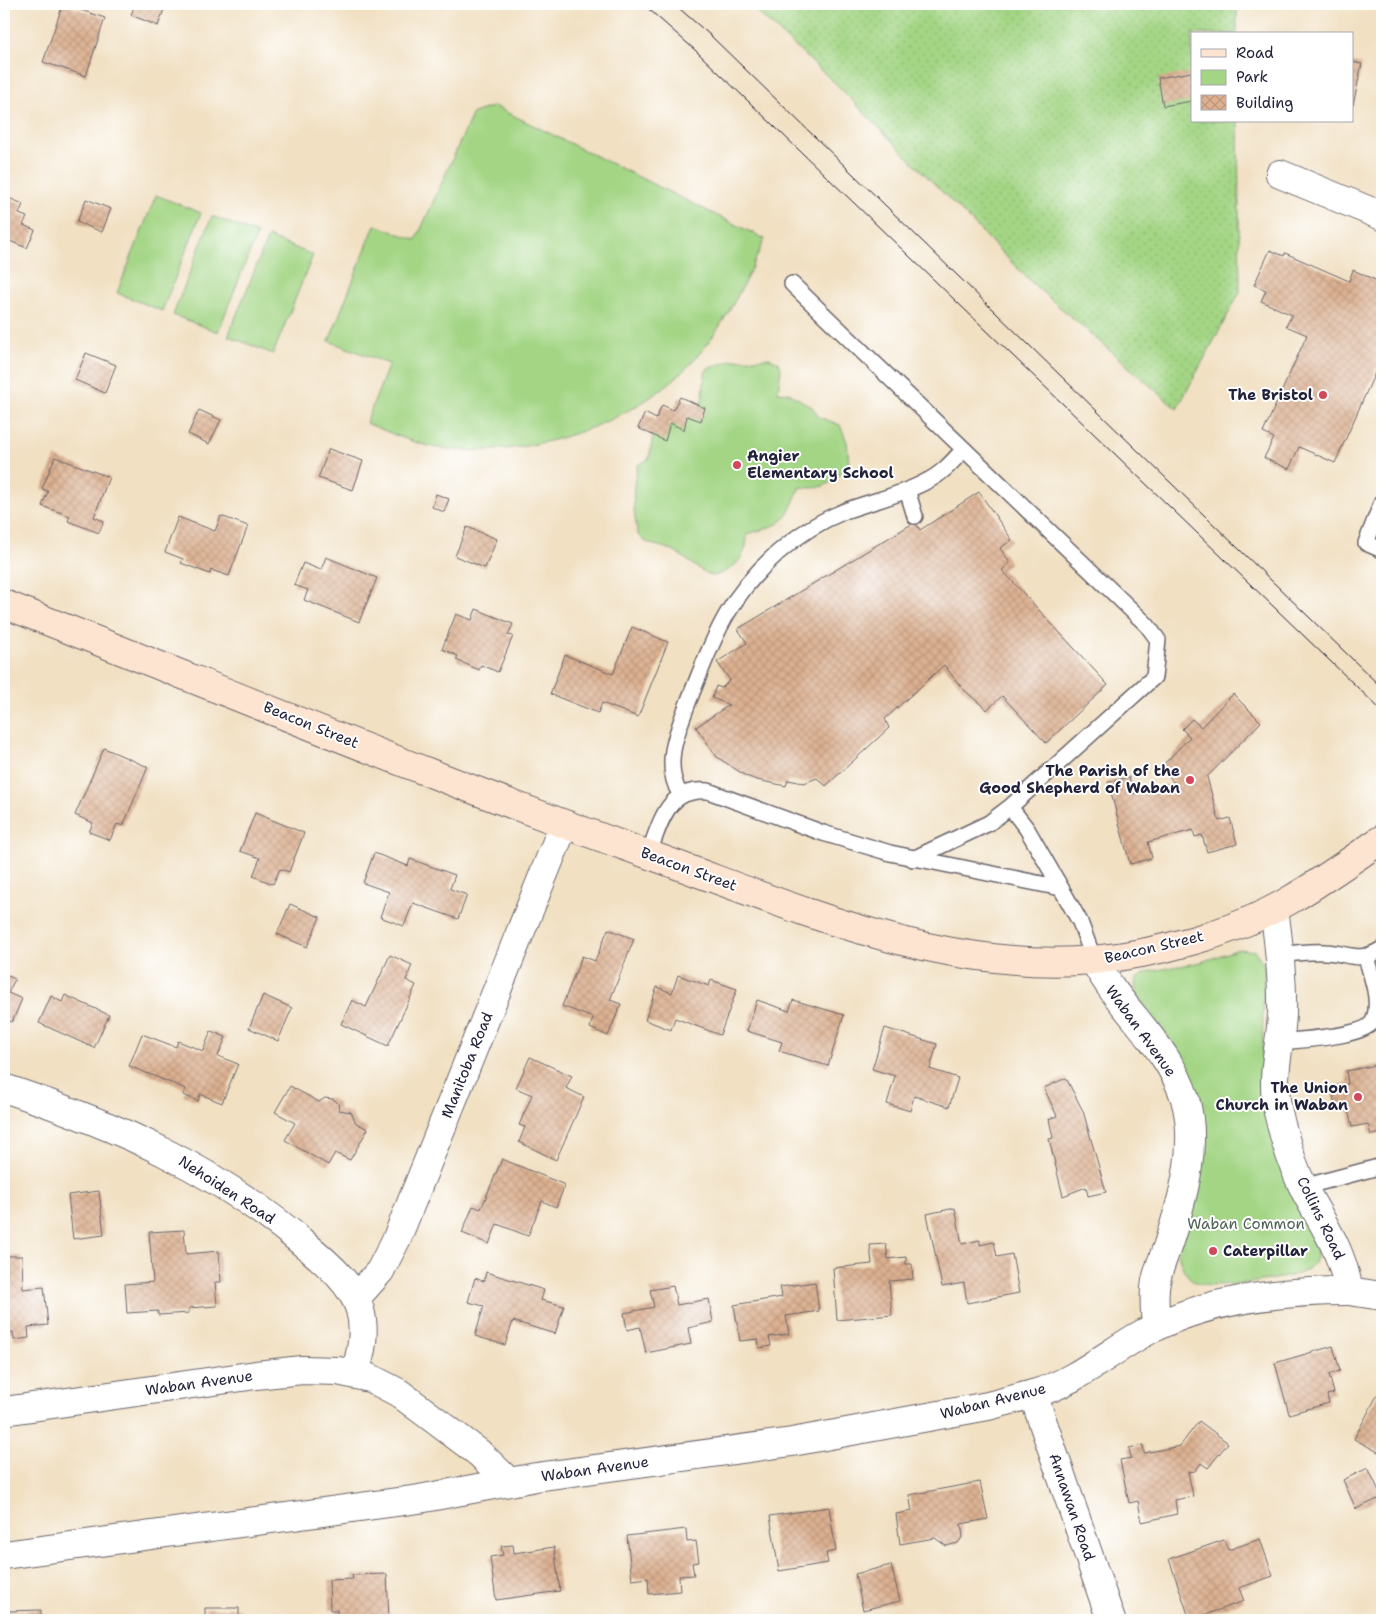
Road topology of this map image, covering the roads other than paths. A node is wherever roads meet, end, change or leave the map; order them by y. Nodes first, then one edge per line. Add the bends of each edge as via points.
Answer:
1 (1280, 174) dead end
2 (1382, 216) edge
3 (792, 284) dead end
4 (964, 449) junction
5 (907, 490) junction
6 (1382, 502) edge
7 (915, 516) dead end
8 (1382, 550) edge
9 (4, 604) edge
10 (680, 794) junction
11 (1010, 807) junction
12 (564, 824) junction
13 (1382, 840) edge
14 (648, 855) junction
15 (913, 859) junction
16 (1061, 888) junction
17 (1274, 909) junction
18 (1382, 949) edge
19 (1281, 955) junction
20 (1366, 957) junction
21 (1094, 960) junction
22 (1278, 1042) junction
23 (4, 1088) edge
24 (1382, 1166) edge
25 (1303, 1187) junction
26 (1349, 1291) junction
27 (1382, 1296) edge
28 (356, 1298) junction
29 (1156, 1327) junction
30 (355, 1374) junction
31 (1033, 1394) junction
32 (4, 1411) edge
33 (510, 1482) junction
34 (4, 1555) edge
35 (1111, 1620) edge

1 - 2 street
3 - 4 lane
4 - 5 lane via 942,472
4 - 11 lane via 1147,625 1158,640 1154,677
5 - 7 lane
5 - 10 lane via 844,512 803,533 773,557 735,601 714,638 676,737 671,765
6 - 8 lane via 1366,542
9 - 12 main road, Beacon Street
10 - 14 lane via 670,804
10 - 15 lane via 708,791 824,833
11 - 15 lane via 989,823
11 - 16 lane via 1027,829
12 - 14 main road, Beacon Street
12 - 28 street, Manitoba Road via 398,1238 380,1272
13 - 17 main road, Beacon Street
14 - 21 main road, Beacon Street via 888,938 1007,959
15 - 16 lane
16 - 21 lane via 1080,922
17 - 19 street, Collins Road
17 - 21 main road, Beacon Street via 1189,940
18 - 20 lane
19 - 20 lane via 1323,952
19 - 22 street, Collins Road via 1282,1012
20 - 22 lane via 1374,983 1376,1007 1370,1026 1357,1032
21 - 29 street, Waban Avenue via 1109,986 1174,1073 1188,1111 1189,1158 1180,1204 1156,1280
22 - 25 street, Collins Road via 1275,1069 1278,1110
23 - 28 street, Nehoiden Road via 86,1117 186,1162 299,1239 336,1273
24 - 25 lane
25 - 26 street, Collins Road via 1335,1241
26 - 27 street
26 - 29 street via 1301,1293 1224,1304 1186,1314
28 - 30 street, Nehoiden Road via 363,1326 363,1343
29 - 31 street, Waban Avenue via 1072,1378
30 - 32 street, Waban Avenue via 321,1370 265,1374
30 - 33 street, Waban Avenue via 399,1393 480,1454
31 - 33 street, Waban Avenue via 988,1406 792,1442
31 - 35 street, Annawan Road
33 - 34 street, Waban Avenue via 419,1499

